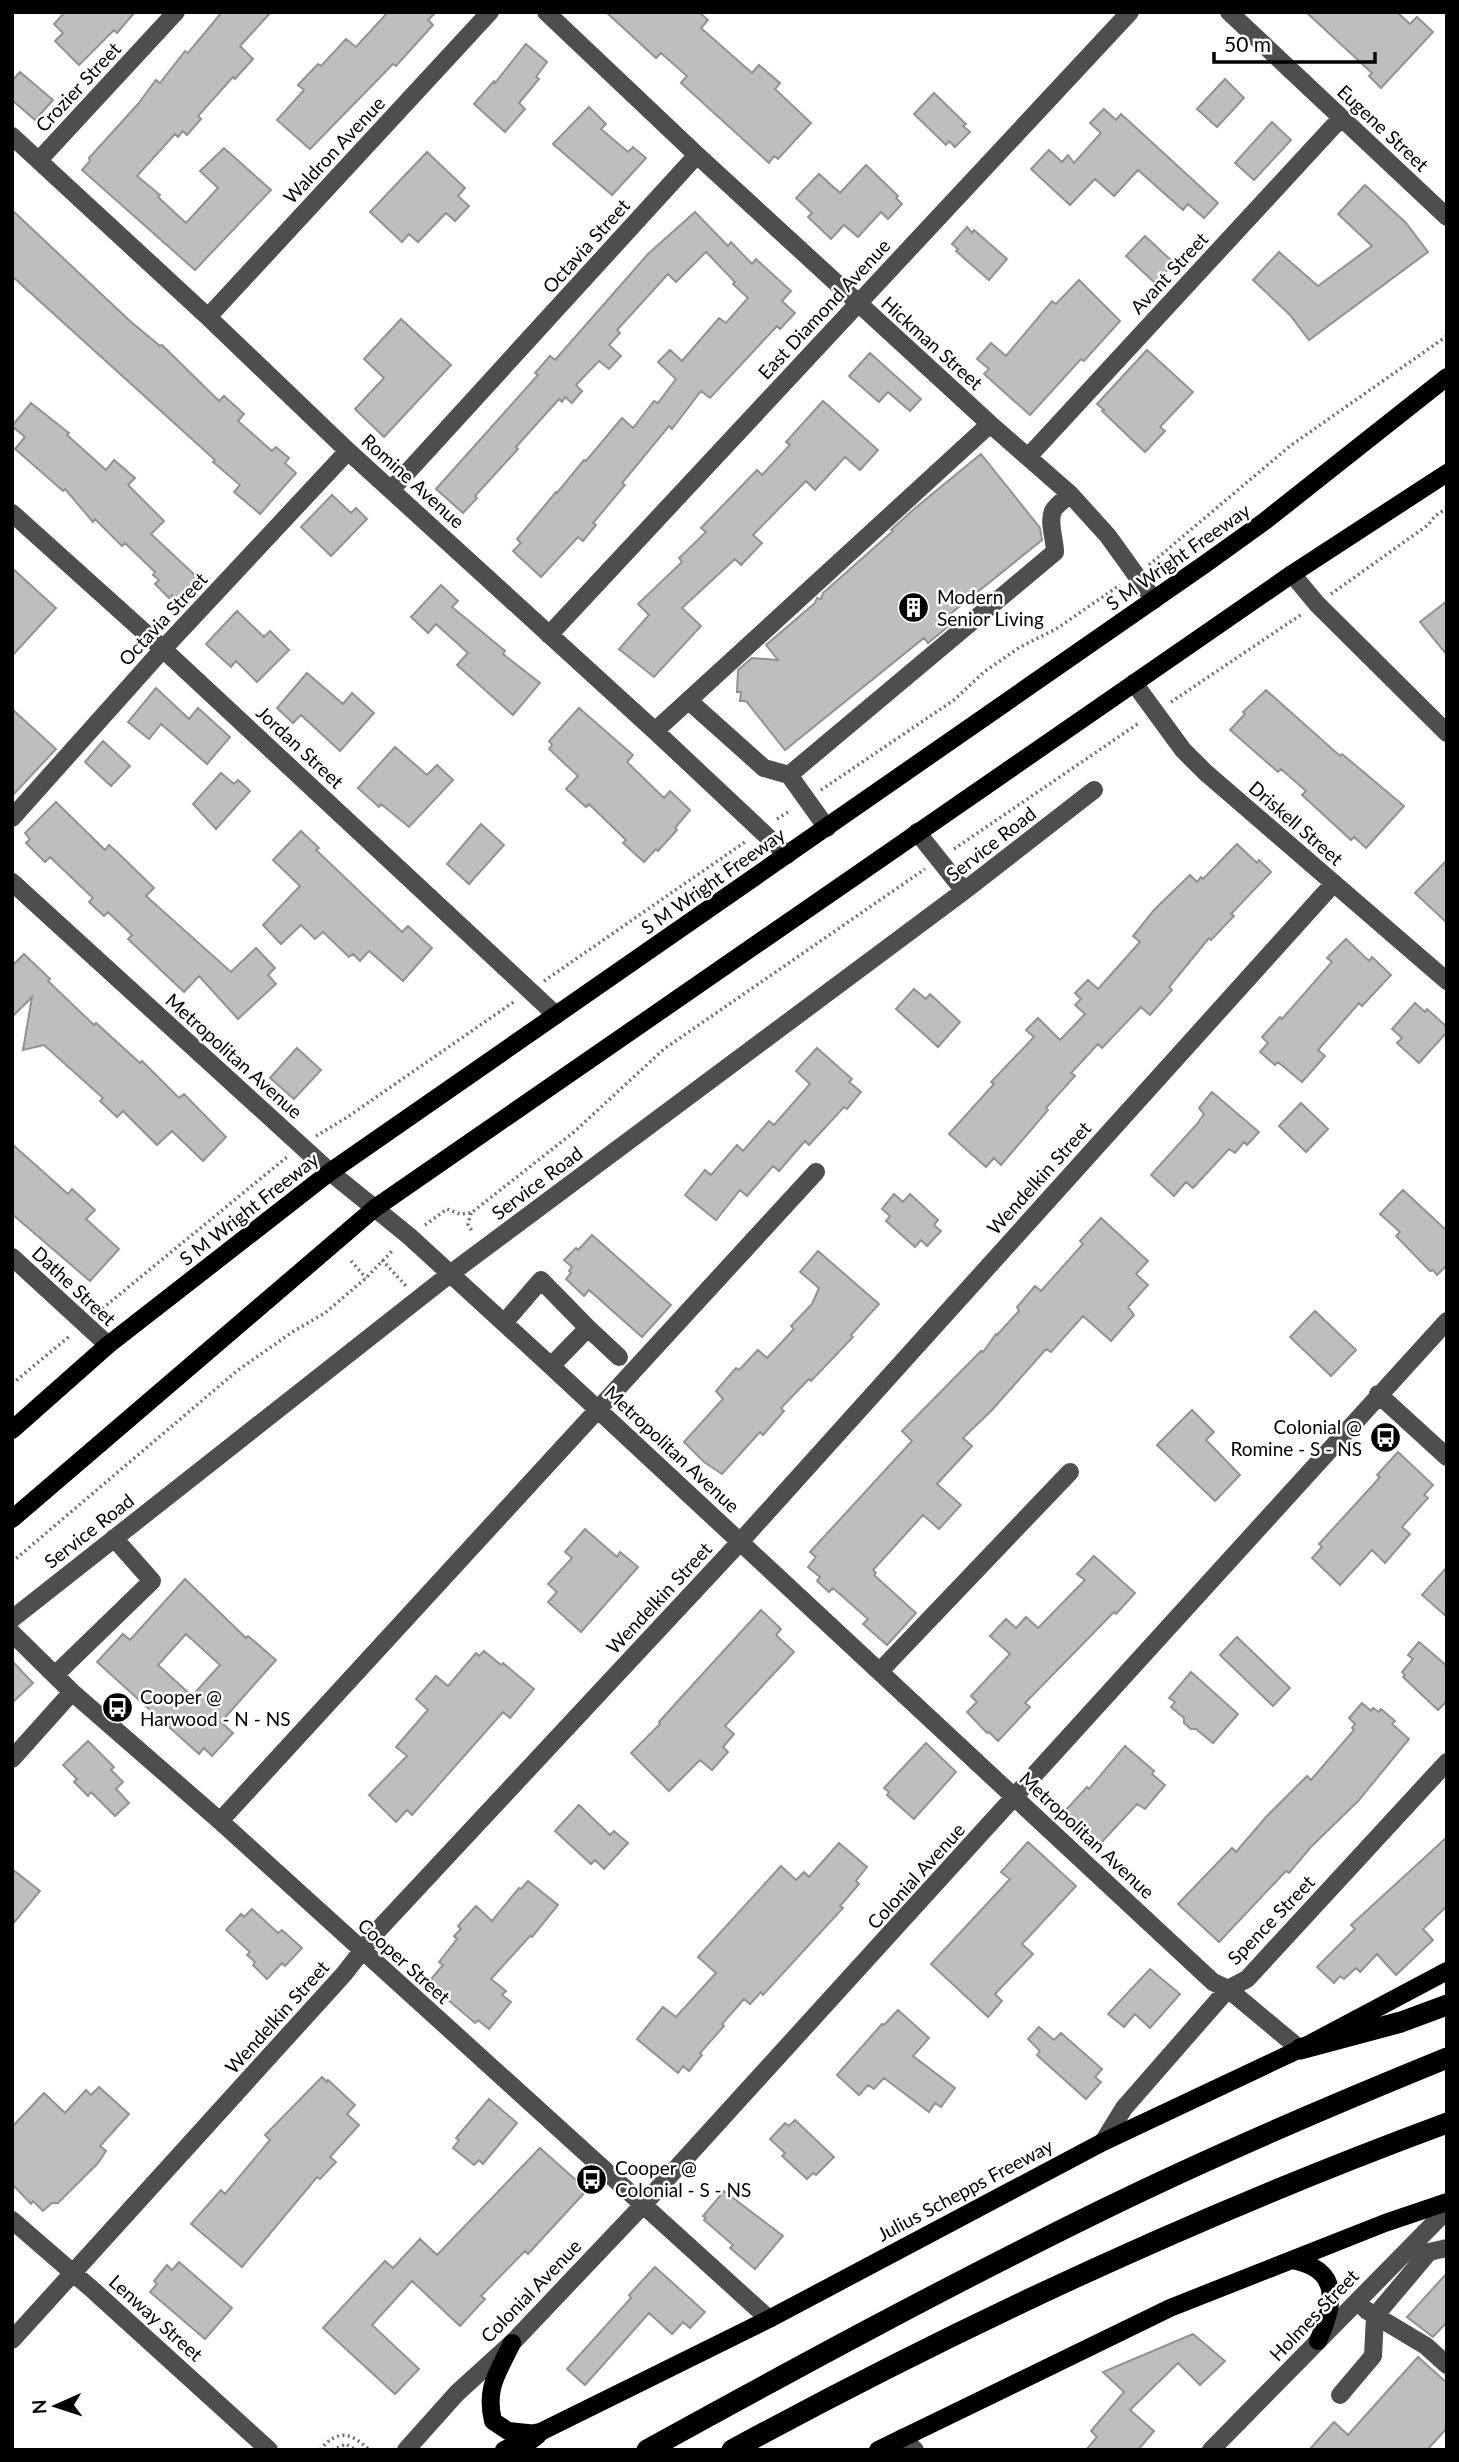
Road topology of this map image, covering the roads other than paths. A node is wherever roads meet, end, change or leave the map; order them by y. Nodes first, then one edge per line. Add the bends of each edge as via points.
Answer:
1 (176, 12) edge
2 (490, 12) edge
3 (546, 12) edge
4 (1130, 12) edge
5 (1228, 12) edge
6 (1341, 118) junction
7 (12, 136) edge
8 (697, 155) junction
9 (39, 160) junction
10 (1447, 217) edge
11 (858, 303) junction
12 (208, 317) junction
13 (1447, 377) edge
14 (990, 424) junction
15 (348, 451) junction
16 (1028, 457) junction
17 (1443, 481) edge
18 (392, 489) junction
19 (1070, 494) junction
20 (12, 513) edge
21 (1292, 574) junction
22 (1154, 600) junction
23 (549, 635) junction
24 (163, 649) junction
25 (1134, 683) junction
26 (689, 701) junction
27 (656, 731) junction
28 (1447, 733) edge
29 (789, 775) junction
30 (1094, 790) dead end
31 (12, 818) edge
32 (827, 828) junction
33 (918, 832) junction
34 (787, 855) junction
35 (12, 882) edge
36 (1334, 883) junction
37 (964, 891) junction
38 (1447, 981) edge
39 (556, 1014) junction
40 (330, 1172) junction
41 (816, 1172) dead end
42 (376, 1208) junction
43 (12, 1256) edge
44 (450, 1274) junction
45 (1447, 1321) edge
46 (504, 1323) junction
47 (588, 1328) junction
48 (108, 1345) junction
49 (619, 1357) dead end
50 (551, 1366) junction
51 (1378, 1394) junction
52 (599, 1410) junction
53 (12, 1430) edge
54 (1447, 1457) edge
55 (1070, 1472) dead end
56 (12, 1519) edge
57 (114, 1538) junction
58 (740, 1542) junction
59 (12, 1619) edge
60 (12, 1633) edge
61 (880, 1671) junction
62 (55, 1675) junction
63 (72, 1692) junction
64 (12, 1759) edge
65 (1447, 1762) edge
66 (1015, 1798) junction
67 (220, 1821) junction
68 (363, 1951) junction
69 (1447, 1971) edge
70 (1228, 1989) junction
71 (1447, 2005) edge
72 (1300, 2049) junction
73 (1447, 2058) edge
74 (1447, 2123) edge
75 (1103, 2142) junction
76 (1447, 2202) edge
77 (643, 2205) junction
78 (1447, 2210) edge
79 (12, 2220) edge
80 (1424, 2245) junction
81 (1447, 2248) edge
82 (1291, 2260) junction
83 (1393, 2264) junction
84 (73, 2274) junction
85 (1407, 2276) junction
86 (1355, 2302) junction
87 (1375, 2316) junction
88 (769, 2319) junction
89 (12, 2340) edge
90 (1318, 2341) junction
91 (512, 2343) junction
92 (1447, 2365) edge
93 (1340, 2395) dead end
94 (537, 2434) junction
95 (909, 2444) edge
96 (1218, 2447) edge
97 (269, 2450) edge
98 (406, 2450) edge
99 (504, 2450) edge
100 (516, 2450) edge
101 (647, 2450) edge
102 (732, 2450) edge
103 (878, 2450) edge

1 - 9 street, Crozier Street
2 - 12 street, Waldron Avenue
3 - 8 street, Hickman Street
4 - 11 street, East Diamond Avenue
5 - 6 street, Eugene Street
6 - 10 street, Eugene Street
6 - 16 street, Avant Street
7 - 9 street, Romine Avenue
8 - 11 street, Hickman Street
8 - 18 street, Octavia Street
9 - 12 street, Romine Avenue
11 - 14 street, Hickman Street
11 - 23 street, East Diamond Avenue
12 - 15 street, Romine Avenue
13 - 22 main road, S M Wright Freeway via 1265,521
14 - 16 street, Hickman Street
14 - 26 street
15 - 18 street, Romine Avenue
15 - 24 street, Octavia Street
16 - 19 street, Hickman Street
17 - 21 main road
18 - 23 street, Romine Avenue
19 - 22 street, Hickman Street via 1108,536
19 - 29 street via 1053,511 1055,552
20 - 24 street, Jordan Street
21 - 25 main road
21 - 28 street
22 - 32 main road, S M Wright Freeway
23 - 27 street, Romine Avenue
24 - 31 street, Octavia Street
24 - 39 street, Jordan Street
25 - 33 main road
25 - 36 street, Driskell Street via 1197,765
26 - 27 street
26 - 29 street via 764,768
27 - 34 street, Romine Avenue
29 - 32 street
30 - 37 street, Service Road
32 - 34 main road, S M Wright Freeway
33 - 37 street
33 - 42 main road
34 - 39 main road, S M Wright Freeway
35 - 40 street, Metropolitan Avenue
36 - 38 street, Driskell Street
36 - 58 street, Wendelkin Street
37 - 44 street, Service Road
39 - 40 main road, S M Wright Freeway
40 - 42 street, Metropolitan Avenue
40 - 48 main road, S M Wright Freeway
41 - 52 street
42 - 44 street, Metropolitan Avenue
42 - 56 main road
43 - 48 street, Dathe Street
44 - 46 street, Metropolitan Avenue
44 - 57 street, Service Road
45 - 51 street, Colonial Avenue
46 - 47 street via 541,1280
46 - 50 street, Metropolitan Avenue
47 - 49 street
47 - 50 street
48 - 53 main road, S M Wright Freeway
50 - 52 street, Metropolitan Avenue
51 - 54 street
51 - 66 street, Colonial Avenue
52 - 58 street, Metropolitan Avenue
52 - 67 street
55 - 61 street
57 - 59 street, Service Road
57 - 62 street via 152,1581
58 - 61 street, Metropolitan Avenue
58 - 68 street, Wendelkin Street
60 - 62 street, Cooper Street
61 - 66 street, Metropolitan Avenue
62 - 63 street, Cooper Street
63 - 64 street
63 - 67 street, Cooper Street
65 - 70 street, Spence Street via 1247,1979
66 - 70 street, Metropolitan Avenue via 1213,1982
66 - 77 street, Colonial Avenue
67 - 68 street, Cooper Street
68 - 77 street, Cooper Street
68 - 84 street, Wendelkin Street
69 - 72 main road, Julius Schepps Freeway
70 - 72 street, Metropolitan Avenue
70 - 75 street, Spence Street via 1124,2108
71 - 72 highway
72 - 75 main road, Julius Schepps Freeway
73 - 101 highway via 1313,2113 1099,2211
74 - 102 highway via 1082,2275 881,2370
75 - 88 main road, Julius Schepps Freeway
76 - 82 main road
77 - 88 street, Cooper Street
77 - 91 street, Colonial Avenue
78 - 80 street, Holmes Street
79 - 84 street, Lenway Street
80 - 81 street
80 - 83 street, Holmes Street
80 - 85 street
82 - 90 main road via 1323,2273 1328,2287 1332,2306
82 - 95 main road via 1170,2308
83 - 85 street
83 - 86 street, Holmes Street
84 - 89 street, Wendelkin Street
84 - 97 street, Lenway Street
85 - 87 street
86 - 87 street
86 - 90 street, Holmes Street
87 - 92 street via 1426,2346
87 - 93 street via 1373,2356
88 - 94 main road, Julius Schepps Freeway
90 - 96 street, Holmes Street
91 - 94 main road via 491,2387 493,2421 508,2431
91 - 98 street, Colonial Avenue via 457,2393
94 - 99 main road, Julius Schepps Freeway
94 - 100 highway
95 - 103 main road

